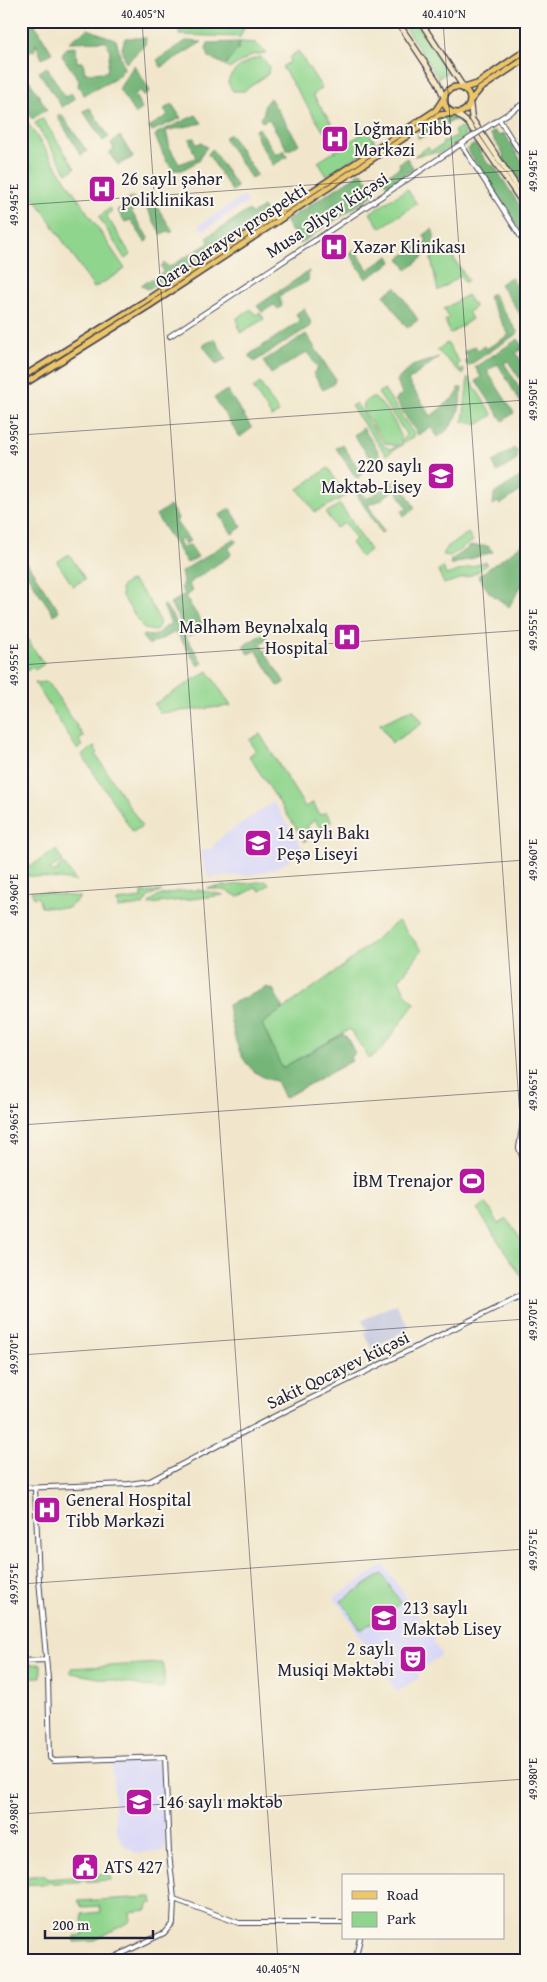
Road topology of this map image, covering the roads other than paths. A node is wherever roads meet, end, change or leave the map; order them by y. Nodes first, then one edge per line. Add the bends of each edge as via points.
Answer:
1 (397, 21) edge
2 (420, 21) edge
3 (526, 50) edge
4 (526, 58) edge
5 (464, 88) junction
6 (444, 98) junction
7 (526, 102) edge
8 (470, 103) junction
9 (456, 113) junction
10 (499, 119) junction
11 (461, 144) junction
12 (526, 162) edge
13 (526, 200) edge
14 (526, 208) edge
15 (526, 245) edge
16 (170, 336) dead end
17 (21, 378) edge
18 (21, 386) edge
19 (526, 1102) edge
20 (526, 1168) edge
21 (526, 1294) edge
22 (21, 1488) edge
23 (36, 1488) junction
24 (46, 1660) junction
25 (21, 1661) edge
26 (174, 1899) junction
27 (342, 1923) edge
28 (360, 1940) edge
29 (106, 1961) edge
30 (355, 1961) edge

1 - 6 main road via 437,81
2 - 5 main road
3 - 5 main road via 477,84
4 - 8 main road via 480,89
5 - 6 main road via 453,87
5 - 8 main road via 470,95
6 - 9 main road via 448,109
6 - 17 main road, Qara Qarayev prospekti via 436,110 142,303
7 - 10 street, Musa Əliyev küçəsi
8 - 9 main road via 465,110
8 - 13 main road via 472,119
9 - 14 main road via 468,122
9 - 18 main road, Qara Qarayev prospekti via 439,115
10 - 11 street, Musa Əliyev küçəsi, bridge
10 - 12 street
11 - 15 street
11 - 16 street, Musa Əliyev küçəsi
19 - 20 street via 519,1142
21 - 23 street, Sakit Qocayev küçəsi via 164,1474 135,1484
22 - 23 street, Sakit Qocayev küçəsi
23 - 24 street
24 - 25 street
24 - 26 street via 48,1751 52,1760 165,1757
26 - 27 street via 239,1924
26 - 29 street via 174,1916 169,1928
28 - 30 street

